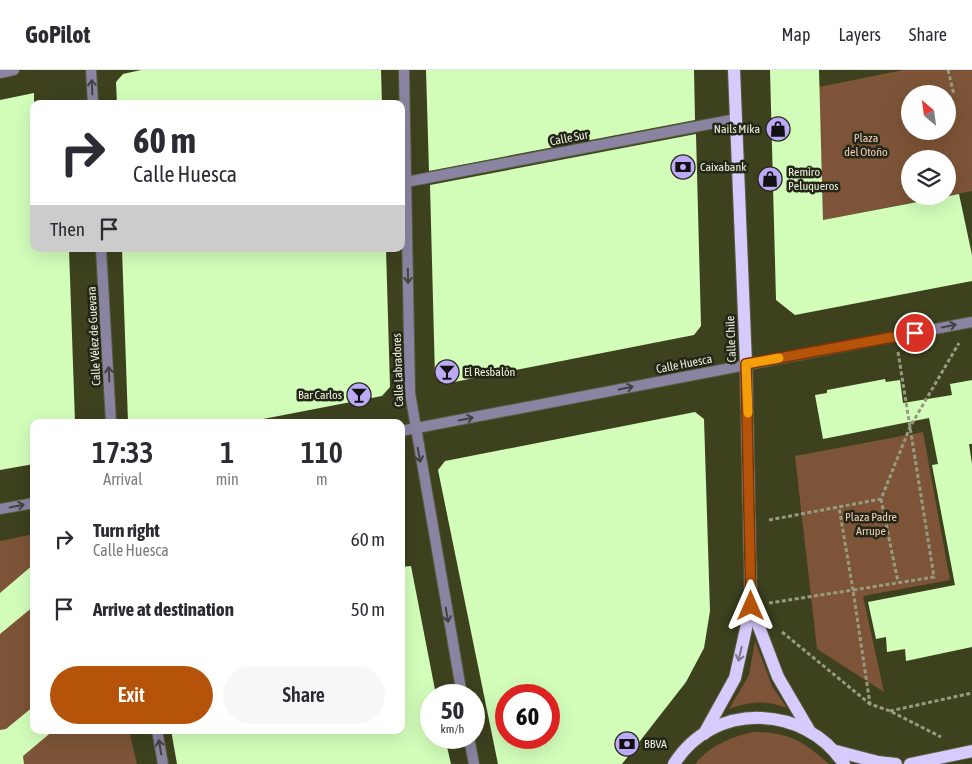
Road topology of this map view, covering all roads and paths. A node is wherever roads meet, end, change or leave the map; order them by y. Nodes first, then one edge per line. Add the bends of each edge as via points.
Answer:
1 (14, 70) edge
2 (91, 70) edge
3 (404, 70) edge
4 (734, 70) edge
5 (948, 70) edge
6 (0, 73) edge
7 (952, 85) edge
8 (93, 100) edge
9 (405, 100) edge
10 (736, 119) junction
11 (405, 126) edge
12 (406, 182) junction
13 (101, 252) edge
14 (972, 322) edge
15 (896, 337) junction
16 (746, 364) junction
17 (111, 419) edge
18 (910, 427) junction
19 (414, 429) junction
20 (405, 430) edge
21 (881, 499) junction
22 (30, 504) edge
23 (839, 507) junction
24 (0, 509) edge
25 (751, 524) junction
26 (898, 582) junction
27 (853, 590) junction
28 (751, 606) junction
29 (781, 630) dead end
30 (460, 684) edge
31 (972, 693) edge
32 (870, 704) junction
33 (890, 711) junction
34 (809, 730) junction
35 (158, 734) edge
36 (704, 734) junction
37 (471, 749) edge
38 (836, 751) junction
39 (971, 751) edge
40 (163, 764) edge
41 (474, 764) edge
42 (674, 764) edge
43 (844, 764) edge
44 (896, 764) edge
45 (910, 764) edge

1 - 6 street
8 -> 2 street
3 - 9 street, Calle Labradores
4 - 10 main road, Calle Chile
5 - 7 path
10 - 12 street, Calle Sur
10 - 16 main road, Calle Chile
11 - 12 street, Calle Labradores
12 -> 19 street, Calle Labradores via 410,392
17 -> 13 street, Calle Vélez de Guevara
15 -> 14 street, Calle Huesca
14 - 18 path
15 - 16 street, Calle Huesca
15 - 18 path
19 -> 16 street, Calle Huesca
16 - 25 main road, Calle Chile
18 - 21 path
18 - 26 path via 934,577
19 - 20 street, Calle Huesca
19 -> 30 street, Calle Labradores
21 - 23 path
21 - 26 path
24 -> 22 street
23 - 25 path
23 - 27 path
25 - 28 main road, Calle Chile
26 - 27 path
27 - 28 path
27 - 32 path
28 - 34 main road, Calle Chile via 778,677
28 -> 36 main road, Calle Chile via 735,678
29 - 32 path
31 - 33 path
32 - 33 path
33 - 39 path
34 - 36 main road via 784,720 751,717 725,723
34 - 38 main road
40 -> 35 street
36 - 42 main road
37 - 41 street
38 - 43 main road
38 - 44 main road
39 - 45 main road

